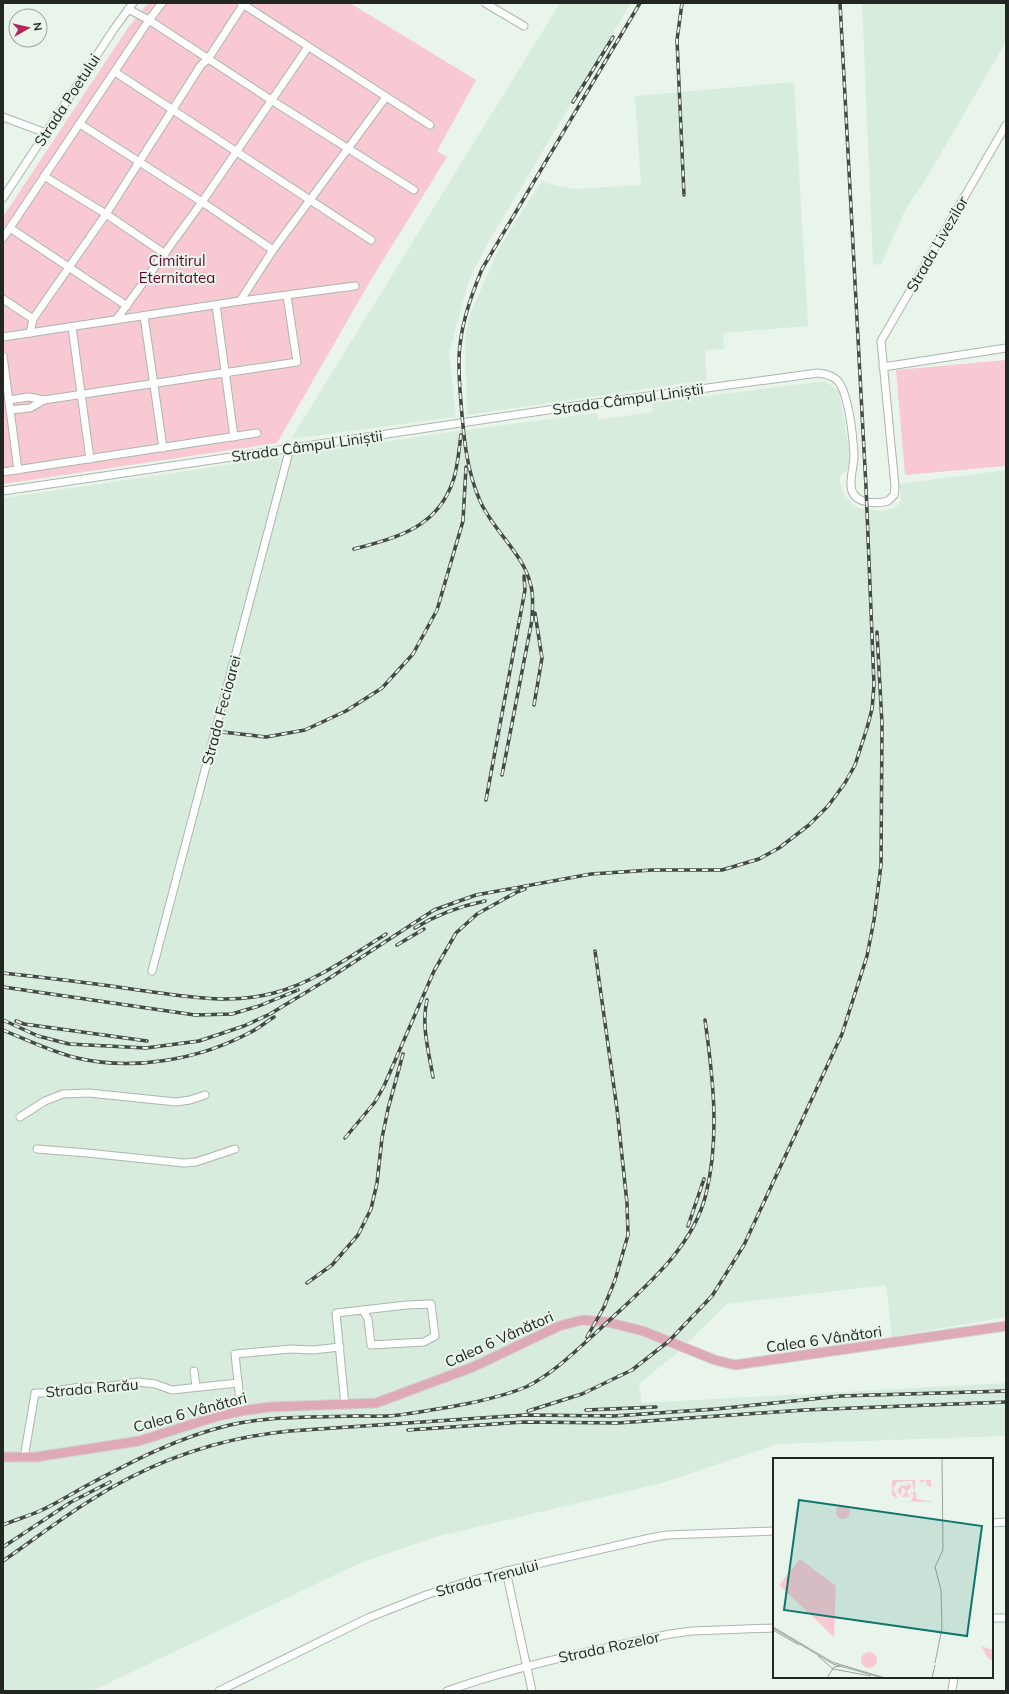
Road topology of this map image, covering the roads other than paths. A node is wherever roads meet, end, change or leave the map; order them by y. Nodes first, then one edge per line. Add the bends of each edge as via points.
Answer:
1 (162, 3) edge
2 (485, 3) edge
3 (242, 4) edge
4 (131, 6) edge
5 (148, 20) junction
6 (524, 26) dead end
7 (308, 47) junction
8 (208, 59) junction
9 (115, 72) junction
10 (386, 97) junction
11 (271, 100) junction
12 (173, 110) junction
13 (3, 117) edge
14 (80, 124) junction
15 (430, 125) dead end
16 (1006, 125) edge
17 (46, 133) junction
18 (348, 148) junction
19 (236, 151) junction
20 (138, 162) junction
21 (44, 176) junction
22 (414, 190) dead end
23 (3, 198) edge
24 (311, 199) junction
25 (202, 202) junction
26 (106, 214) junction
27 (10, 228) junction
28 (3, 238) edge
29 (371, 240) dead end
30 (273, 250) junction
31 (165, 254) junction
32 (69, 268) junction
33 (355, 286) dead end
34 (288, 296) junction
35 (3, 298) edge
36 (240, 301) junction
37 (216, 305) junction
38 (127, 306) junction
39 (144, 316) junction
40 (33, 318) junction
41 (116, 320) junction
42 (72, 327) junction
43 (30, 333) junction
44 (3, 337) edge
45 (1006, 348) edge
46 (3, 356) edge
47 (882, 367) junction
48 (225, 373) junction
49 (153, 384) junction
50 (81, 395) junction
51 (44, 400) junction
52 (8, 405) edge
53 (257, 433) dead end
54 (234, 436) junction
55 (163, 448) junction
56 (290, 448) junction
57 (90, 459) junction
58 (18, 470) junction
59 (3, 472) edge
60 (3, 491) edge
61 (152, 972) dead end
62 (205, 1095) dead end
63 (20, 1117) dead end
64 (37, 1149) dead end
65 (235, 1149) dead end
66 (363, 1310) junction
67 (1006, 1326) edge
68 (340, 1347) junction
69 (194, 1371) dead end
70 (238, 1383) junction
71 (196, 1387) junction
72 (345, 1405) junction
73 (241, 1411) junction
74 (3, 1457) edge
75 (24, 1458) junction
76 (1006, 1522) edge
77 (993, 1523) edge
78 (773, 1531) edge
79 (506, 1571) junction
80 (993, 1618) edge
81 (1006, 1618) edge
82 (773, 1628) edge
83 (527, 1665) junction
84 (954, 1678) edge
85 (219, 1691) edge
86 (447, 1691) edge
87 (532, 1691) edge
88 (952, 1691) edge

1 - 5 street
2 - 6 street
3 - 7 street
3 - 8 street
4 - 5 street
4 - 17 street, Strada Poetului
5 - 8 street
5 - 9 street
7 - 10 street
7 - 11 street
8 - 11 street
8 - 12 street
9 - 12 street
9 - 14 street
10 - 15 street
10 - 18 street
11 - 18 street
11 - 19 street
12 - 19 street
12 - 20 street
13 - 17 street
14 - 20 street
14 - 21 street
16 - 47 street, Strada Livezilor via 881,341
17 - 23 street, Strada Poetului
18 - 22 street
18 - 24 street
19 - 24 street
19 - 25 street
20 - 25 street
20 - 26 street
21 - 26 street
21 - 27 street
24 - 29 street
24 - 30 street
25 - 30 street
25 - 31 street
26 - 31 street
26 - 32 street
27 - 28 street
27 - 32 street
30 - 36 street
31 - 38 street
32 - 38 street
32 - 40 street
33 - 34 street
34 - 36 street
34 - 48 street via 297,362
35 - 40 street
36 - 37 street
37 - 39 street
37 - 48 street
38 - 41 street
39 - 41 street
39 - 49 street
40 - 43 street
41 - 42 street
42 - 43 street
42 - 50 street
43 - 44 street
45 - 47 street
46 - 52 street
47 - 56 street, Strada Câmpul Liniștii via 895,491 892,498 882,503 860,500 851,488 854,455 845,394 831,375 818,373
48 - 49 street
48 - 54 street
49 - 50 street
49 - 55 street
50 - 51 street
50 - 57 street
51 - 52 street via 29,397
51 - 52 street via 30,408
52 - 58 street
53 - 54 street
54 - 55 street
55 - 57 street
56 - 60 street, Strada Câmpul Liniștii
56 - 61 street, Strada Fecioarei
57 - 58 street
58 - 59 street
62 - 63 street via 176,1102 89,1093 63,1094 45,1101
64 - 65 street via 184,1164
66 - 66 street via 431,1304 435,1336 424,1342 371,1344 368,1319
66 - 68 street via 336,1313
67 - 72 main road, Calea 6 Vânători via 735,1365 628,1327 593,1320 577,1321 559,1326 472,1367 386,1400
68 - 70 street via 235,1354
68 - 72 street
69 - 71 street
70 - 71 street, Strada Rarău
70 - 73 street
71 - 75 street, Strada Rarău via 172,1390 138,1382 35,1393
72 - 73 main road, Calea 6 Vânători via 269,1407
73 - 75 main road, Calea 6 Vânători via 139,1441
74 - 75 main road, Calea 6 Vânători
76 - 77 street
78 - 79 street, Strada Trenului via 667,1535
79 - 83 street
79 - 85 street, Strada Trenului via 446,1588 368,1618
80 - 81 street
82 - 83 street, Strada Rozelor via 681,1632
83 - 86 street, Strada Rozelor
83 - 87 street
84 - 88 street

